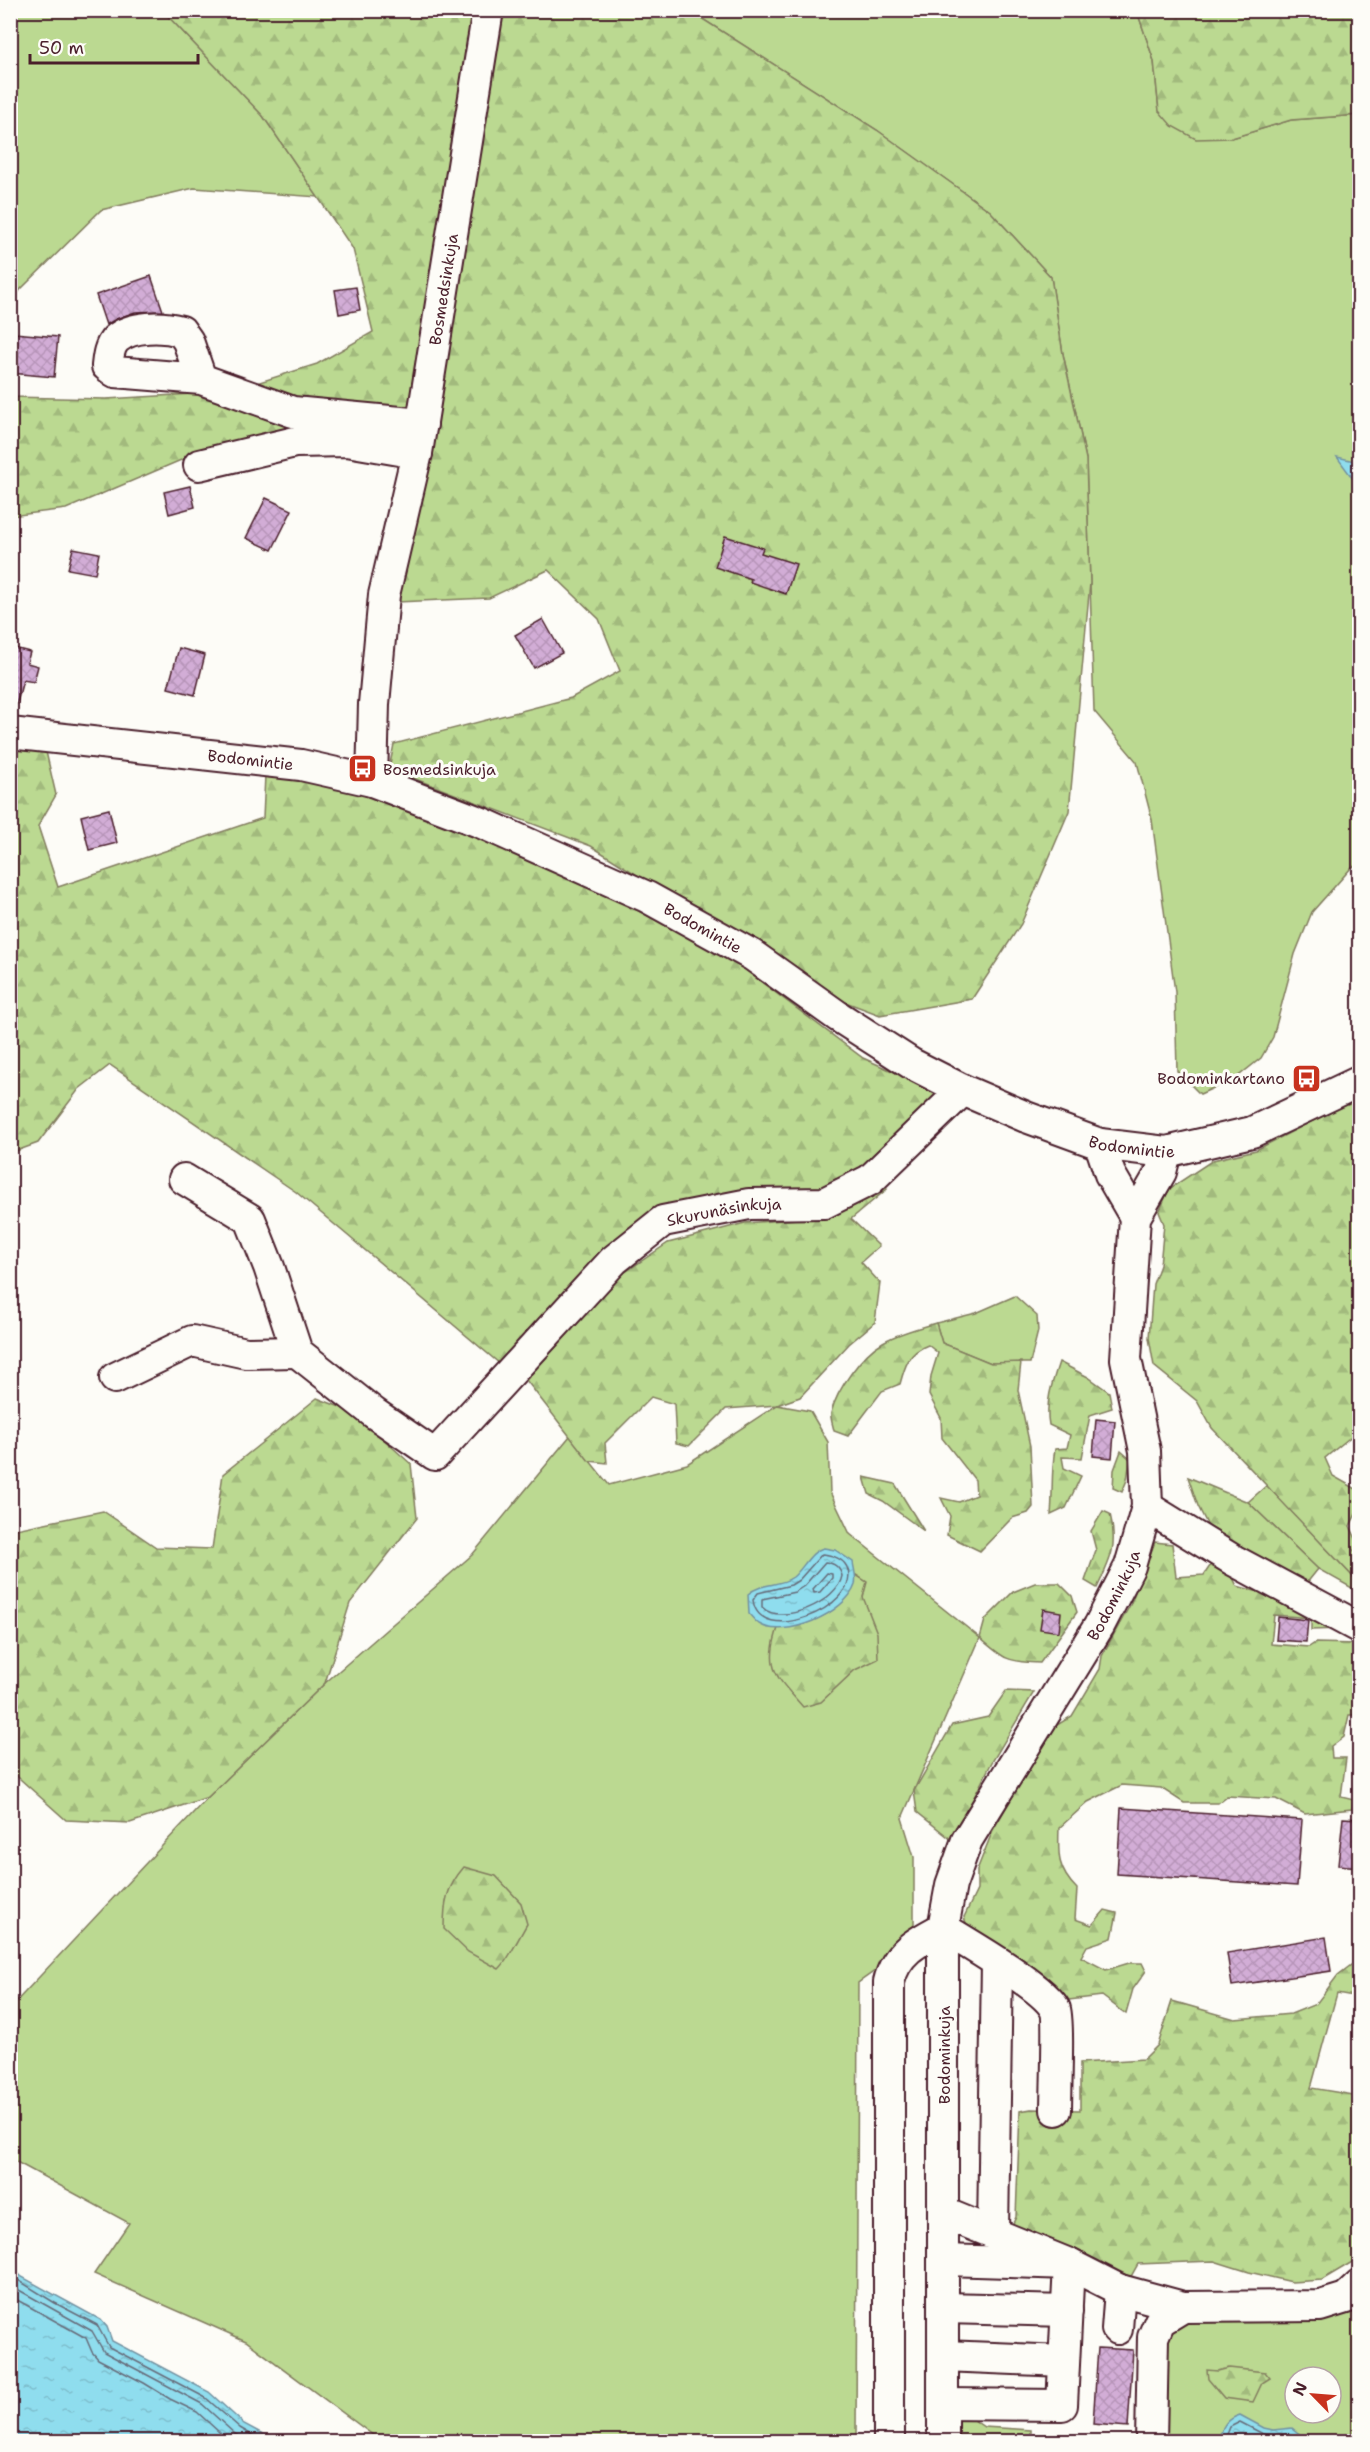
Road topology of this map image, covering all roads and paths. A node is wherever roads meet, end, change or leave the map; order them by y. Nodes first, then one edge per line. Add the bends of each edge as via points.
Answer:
1 (489, 10) edge
2 (201, 378) dead end
3 (419, 438) junction
4 (199, 465) dead end
5 (10, 733) edge
6 (372, 782) junction
7 (1359, 1081) edge
8 (963, 1090) junction
9 (1100, 1144) junction
10 (1166, 1152) junction
11 (184, 1179) dead end
12 (1135, 1217) junction
13 (297, 1352) junction
14 (115, 1378) dead end
15 (1147, 1507) junction
16 (1359, 1628) edge
17 (944, 1928) junction
18 (997, 1962) junction
19 (1056, 2109) dead end
20 (944, 2213) junction
21 (993, 2233) junction
22 (944, 2260) junction
23 (1069, 2264) junction
24 (1359, 2284) edge
25 (1120, 2290) junction
26 (1183, 2307) junction
27 (944, 2308) junction
28 (1067, 2311) junction
29 (1117, 2329) dead end
30 (944, 2356) junction
31 (1064, 2361) junction
32 (944, 2404) junction
33 (888, 2442) edge
34 (943, 2442) edge
35 (1151, 2442) edge

1 - 3 street, Bosmedsinkuja
2 - 3 street via 292,412
3 - 4 street via 295,442
3 - 6 street, Bosmedsinkuja via 384,595
5 - 6 street, Bodomintie via 290,764
6 - 8 street, Bodomintie via 482,823 682,915 752,955 912,1064
7 - 10 street, Bodomintie via 1252,1132
8 - 9 street, Bodomintie
8 - 13 street, Skurunäsinkuja via 870,1179 824,1203 749,1204 663,1221 614,1260 435,1455
9 - 10 street, Bodomintie
9 - 12 street via 1110,1174
10 - 12 street, Bodominkuja via 1161,1172
11 - 13 street via 250,1219
12 - 15 street, Bodominkuja via 1126,1359 1145,1451
13 - 14 street via 246,1353 192,1341
15 - 16 street via 1233,1560
15 - 17 street, Bodominkuja via 1131,1566 1099,1626 967,1840 951,1884
17 - 18 street
17 - 20 street, Bodominkuja
17 - 33 street via 914,1943 892,1969 889,1982
18 - 19 street via 1045,1996 1056,2010
18 - 21 street
20 - 21 street
20 - 22 street, Bodominkuja
21 - 23 street
22 - 23 street
22 - 27 street, Bodominkuja
23 - 25 street
23 - 28 street
24 - 26 street via 1346,2298 1320,2306
25 - 26 street
25 - 29 street
26 - 35 street via 1160,2321 1153,2337
27 - 28 street
27 - 30 street, Bodominkuja
28 - 31 street
30 - 31 street
30 - 32 street, Bodominkuja
31 - 32 street via 1062,2405
32 - 34 street, Bodominkuja

